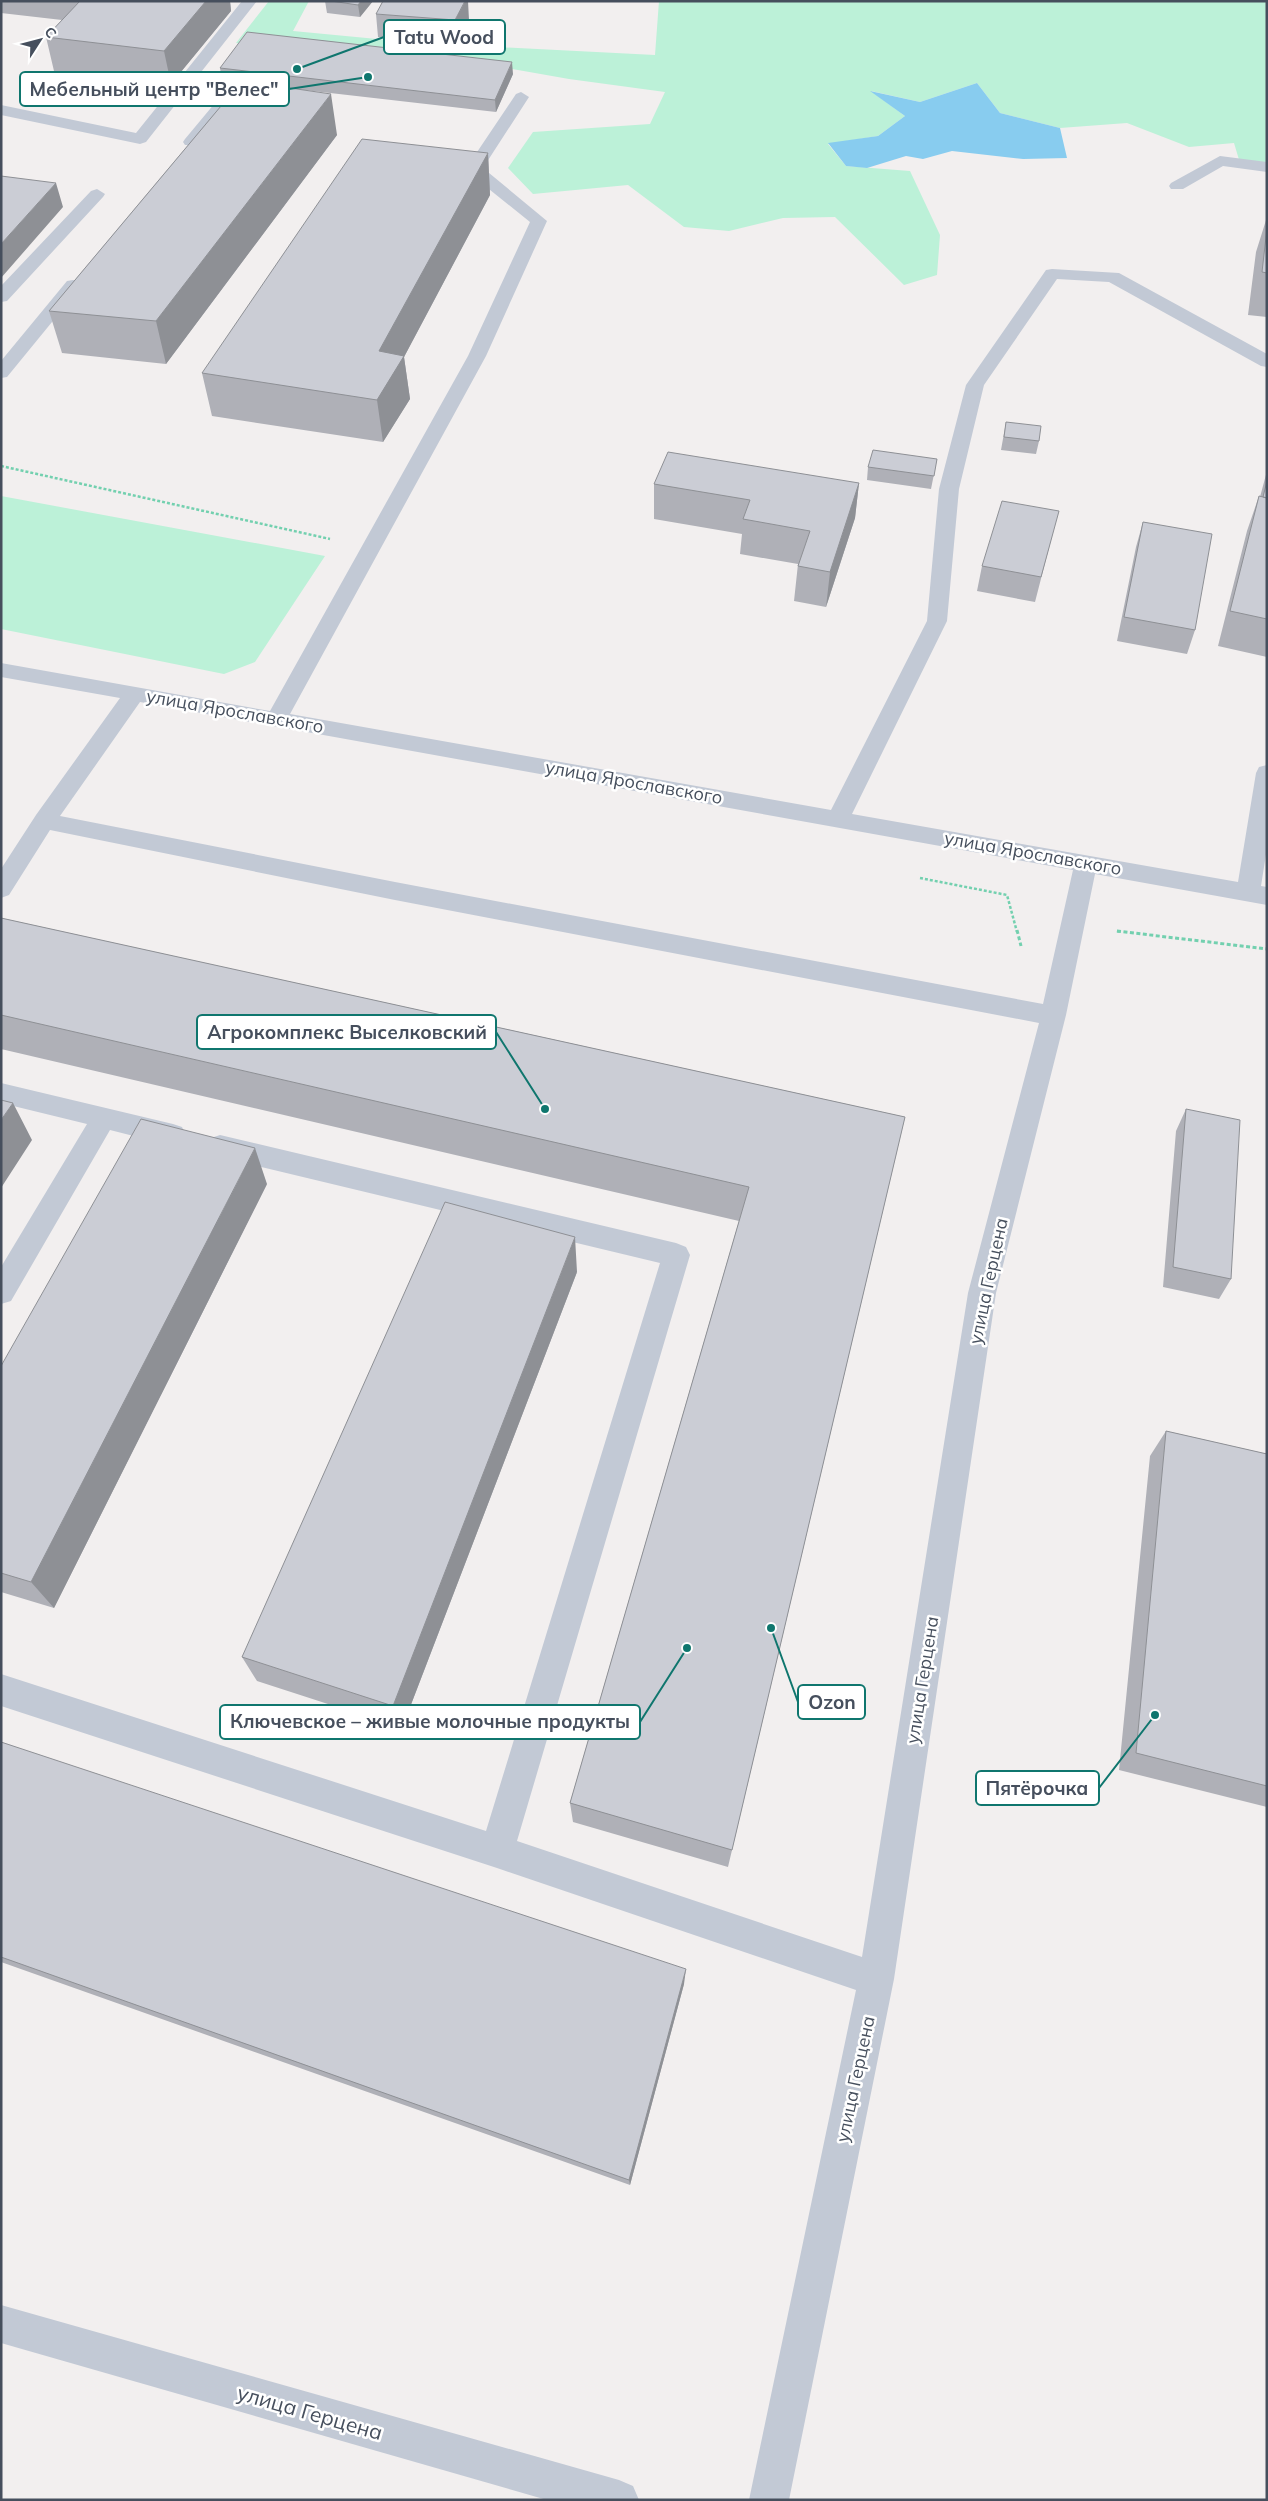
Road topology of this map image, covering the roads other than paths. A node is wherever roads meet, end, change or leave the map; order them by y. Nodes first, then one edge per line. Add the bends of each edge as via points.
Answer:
1 (250, 1) edge
2 (240, 82) edge
3 (521, 97) dead end
4 (1, 110) edge
5 (184, 151) edge
6 (436, 164) edge
7 (1267, 167) edge
8 (474, 169) junction
9 (1177, 186) dead end
10 (97, 194) dead end
11 (83, 274) edge
12 (1, 297) edge
13 (1267, 362) edge
14 (1, 373) edge
15 (1, 670) edge
16 (135, 693) junction
17 (276, 719) junction
18 (1267, 773) edge
19 (838, 818) junction
20 (44, 820) junction
21 (1086, 863) junction
22 (1, 888) edge
23 (1257, 895) edge
24 (1053, 1015) junction
25 (1, 1093) edge
26 (104, 1118) junction
27 (1, 1292) edge
28 (1, 1690) edge
29 (497, 1851) junction
30 (876, 1979) junction
31 (1, 2324) edge
32 (619, 2500) edge
33 (768, 2500) edge

1 - 4 street via 140,140
2 - 5 street
3 - 8 street
6 - 8 street
7 - 9 street via 1220,161
8 - 17 street via 539,220 477,356
10 - 12 street
11 - 14 street
13 - 19 street via 1113,278 1052,274 975,385 949,489 937,621
15 - 16 street, улица Ярославского
16 - 17 street, улица Ярославского
16 - 20 street
17 - 19 street, улица Ярославского
18 - 23 street
19 - 21 street, улица Ярославского
20 - 22 street
20 - 24 street via 395,891
21 - 23 street, улица Ярославского
21 - 24 street, улица Герцена
24 - 30 street, улица Герцена via 982,1293
25 - 26 street
26 - 27 street
26 - 29 street via 676,1255
28 - 29 street
29 - 30 street
30 - 33 street, улица Герцена
31 - 32 street, улица Герцена

